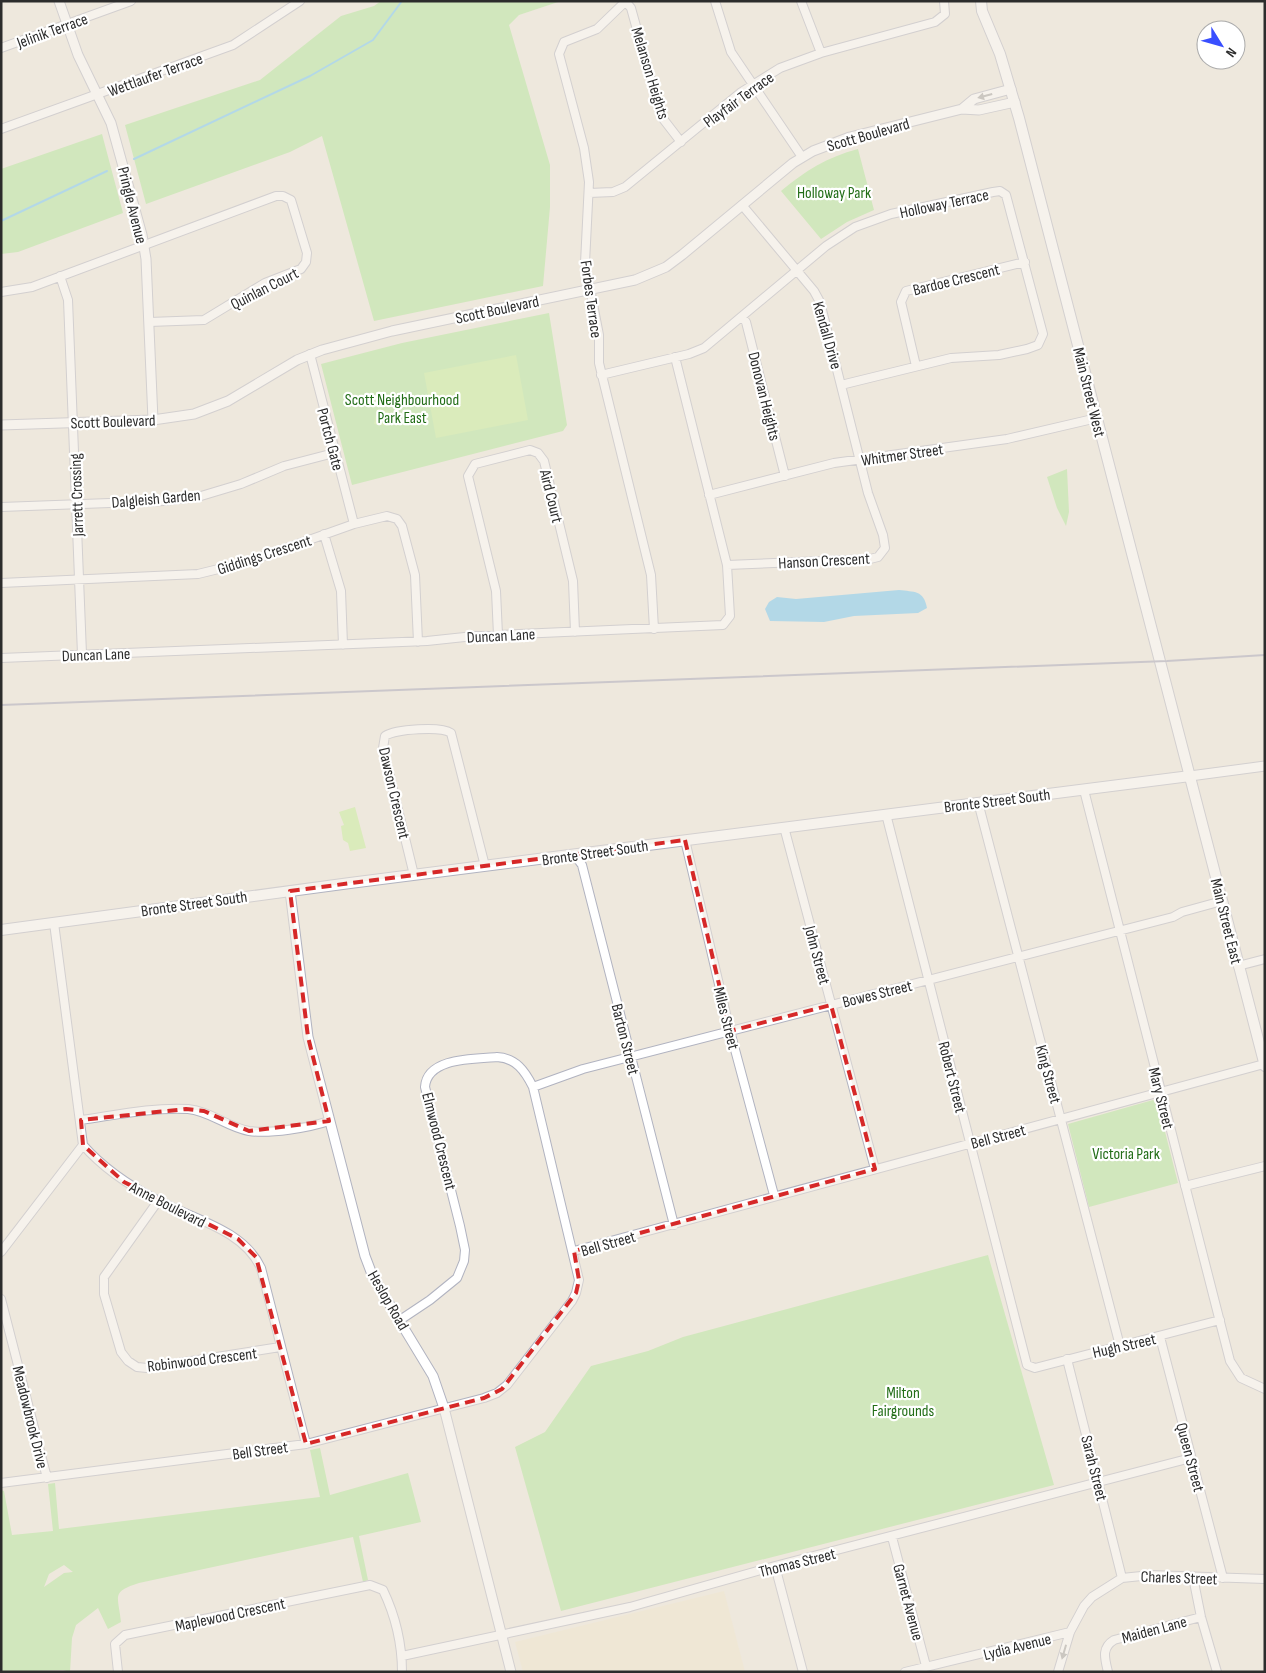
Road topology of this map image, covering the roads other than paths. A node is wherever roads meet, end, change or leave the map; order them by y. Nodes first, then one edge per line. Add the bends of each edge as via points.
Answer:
1 (59, 1) edge
2 (131, 1) edge
3 (300, 1) edge
4 (716, 1) edge
5 (801, 1) edge
6 (944, 1) edge
7 (972, 1) edge
8 (626, 2) edge
9 (981, 6) edge
10 (66, 25) junction
11 (1, 48) edge
12 (821, 53) junction
13 (752, 84) junction
14 (1011, 89) junction
15 (98, 95) junction
16 (1015, 102) junction
17 (962, 109) junction
18 (1, 129) edge
19 (681, 142) junction
20 (802, 157) junction
21 (589, 193) junction
22 (742, 205) junction
23 (144, 245) junction
24 (1025, 262) junction
25 (797, 270) junction
26 (60, 276) junction
27 (590, 290) junction
28 (1, 292) edge
29 (742, 317) junction
30 (149, 322) junction
31 (310, 354) junction
32 (676, 357) junction
33 (916, 366) junction
34 (601, 375) junction
35 (841, 385) junction
36 (1097, 418) junction
37 (153, 420) junction
38 (73, 423) junction
39 (1, 425) edge
40 (334, 452) junction
41 (860, 460) junction
42 (785, 476) junction
43 (709, 495) junction
44 (76, 504) junction
45 (1, 506) edge
46 (354, 524) junction
47 (324, 534) junction
48 (727, 565) junction
49 (79, 580) junction
50 (1, 583) edge
51 (654, 629) junction
52 (575, 632) junction
53 (498, 635) junction
54 (418, 642) junction
55 (343, 645) junction
56 (82, 654) junction
57 (1, 658) edge
58 (1265, 766) edge
59 (1190, 776) junction
60 (1084, 790) junction
61 (978, 802) junction
62 (886, 814) junction
63 (784, 827) junction
64 (685, 840) junction
65 (574, 854) junction
66 (485, 866) junction
67 (414, 875) junction
68 (290, 891) junction
69 (1222, 901) junction
70 (54, 924) junction
71 (1, 930) edge
72 (1120, 930) junction
73 (1018, 956) junction
74 (1265, 959) edge
75 (1238, 966) junction
76 (928, 980) junction
77 (831, 1005) junction
78 (730, 1031) junction
79 (630, 1056) junction
80 (1264, 1065) edge
81 (533, 1087) junction
82 (1161, 1092) junction
83 (1061, 1119) junction
84 (81, 1120) junction
85 (328, 1121) junction
86 (970, 1144) junction
87 (83, 1145) junction
88 (1265, 1166) edge
89 (875, 1169) junction
90 (1185, 1186) junction
91 (774, 1196) junction
92 (158, 1201) junction
93 (674, 1225) junction
94 (574, 1251) junction
95 (1, 1252) edge
96 (1, 1299) edge
97 (400, 1320) junction
98 (1220, 1320) junction
99 (1160, 1337) junction
100 (1120, 1346) junction
101 (280, 1347) junction
102 (1067, 1359) junction
103 (1029, 1367) joint
104 (1265, 1389) edge
105 (444, 1408) junction
106 (306, 1444) junction
107 (1191, 1458) junction
108 (47, 1478) junction
109 (1, 1483) edge
110 (1099, 1483) junction
111 (892, 1537) junction
112 (775, 1566) junction
113 (1193, 1577) junction
114 (1122, 1578) junction
115 (1223, 1578) junction
116 (1265, 1579) edge
117 (1201, 1617) junction
118 (1070, 1632) junction
119 (501, 1633) junction
120 (402, 1656) junction
121 (926, 1666) junction
122 (118, 1672) edge
123 (402, 1672) edge
124 (511, 1672) edge
125 (803, 1672) edge
126 (905, 1672) edge
127 (1058, 1672) edge
128 (1108, 1672) edge
129 (1216, 1672) edge

1 - 10 street, Pringle Avenue
2 - 10 street, Jelinik Terrace
3 - 15 street, Wettlaufer Terrace via 233,45
4 - 13 street via 728,47
5 - 12 street
6 - 12 street, Playfair Terrace via 945,14 939,21
7 - 9 main road, Main Street West
8 - 19 street, Melanson Heights via 631,8 659,109
8 - 21 street, Forbes Terrace via 597,29 567,40 559,51 584,148
9 - 14 main road, Main Street West
10 - 11 street, Jelinik Terrace
10 - 15 street, Pringle Avenue
12 - 13 street, Playfair Terrace via 780,68
13 - 19 street, Playfair Terrace
13 - 20 street
14 - 16 main road, Main Street West
14 -> 17 street, Scott Boulevard via 974,99
15 - 18 street, Wettlaufer Terrace
15 - 23 street, Pringle Avenue via 117,140
16 - 17 street, Scott Boulevard via 979,110
16 - 36 main road, Main Street West
17 - 20 street, Scott Boulevard via 838,140
19 - 21 street, Playfair Terrace via 626,187 613,192
20 - 22 street, Scott Boulevard
21 - 27 street, Forbes Terrace via 585,258
22 - 25 street, Kendall Drive
22 - 27 street, Scott Boulevard via 666,267 635,280
23 - 26 street
23 - 30 street, Pringle Avenue
23 - 30 street, Quinlan Court via 280,195 288,198 294,207 307,258 301,269 265,283 204,320
24 - 25 street, Holloway Terrace via 1008,199 1000,191 914,208 870,221 835,240
24 - 33 street, Bardoe Crescent via 906,291 901,302
24 - 33 street, Holloway Terrace via 1043,334 1040,342 1034,347 1003,355 956,357
25 - 29 street, Holloway Terrace
25 - 35 street, Kendall Drive via 820,302
26 - 28 street via 32,287
26 - 38 street, Jarrett Crossing via 68,300
27 - 31 street, Scott Boulevard via 392,331
27 - 34 street, Forbes Terrace via 599,335
29 - 32 street, Holloway Terrace via 704,348
29 - 42 street, Donovan Heights via 746,322
30 - 37 street, Pringle Avenue
31 - 37 street, Scott Boulevard via 220,405 194,414
31 - 40 street, Portch Gate
32 - 34 street, Holloway Terrace
32 - 43 street, Duncan Lane
33 - 35 street, Holloway Terrace
34 - 51 street, Forbes Terrace via 651,575
35 - 41 street, Kendall Drive
36 - 41 street, Whitmer Street via 1006,439
36 - 59 main road, Main Street West
37 - 38 street, Scott Boulevard
38 - 39 street, Scott Boulevard
38 - 44 street, Jarrett Crossing
40 - 44 street, Dalgleish Garden via 284,466 202,496
40 - 46 street, Portch Gate
41 - 42 street, Whitmer Street
41 - 48 street, Hanson Crescent via 885,548 878,557
42 - 43 street, Whitmer Street
43 - 48 street, Duncan Lane
44 - 45 street, Dalgleish Garden
44 - 49 street, Jarrett Crossing
46 - 47 street, Giddings Crescent
46 - 54 street, Giddings Crescent via 387,516 397,519 402,526 416,579
47 - 49 street, Giddings Crescent via 258,559 209,572
47 - 55 street via 341,591
48 - 51 street, Duncan Lane via 730,613 726,624
49 - 50 street, Giddings Crescent
49 - 56 street, Jarrett Crossing
51 - 52 street, Duncan Lane
52 - 53 street, Duncan Lane
52 - 53 street, Aird Court via 573,581 548,479 542,458 530,450 475,464 468,476 496,590
53 - 54 street, Duncan Lane
54 - 55 street, Duncan Lane
55 - 56 street, Duncan Lane
56 - 57 street, Duncan Lane
58 - 59 street
59 - 60 main road, Bronte Street South
59 - 69 main road, Main Street East
60 - 61 main road, Bronte Street South
60 - 72 street, Mary Street
61 - 62 main road, Bronte Street South
61 - 73 street, King Street
62 - 63 main road, Bronte Street South
62 - 76 street, Robert Street
63 - 64 main road, Bronte Street South
63 - 77 street, John Street
64 - 65 main road, Bronte Street South
64 - 78 street, Miles Street
65 - 66 main road, Bronte Street South
65 - 79 street, Barton Street via 582,865
66 - 67 main road, Bronte Street South
66 - 67 street, Dawson Crescent via 451,733 444,729 396,732 386,736 383,748
67 - 68 main road, Bronte Street South
68 - 70 main road, Bronte Street South
68 - 85 street, Heslop Road via 308,1037
69 - 72 street, Bowes Street
69 - 75 main road, Main Street East
70 - 71 main road, Bronte Street South
70 - 84 street
72 - 73 street, Bowes Street
72 - 82 street, Mary Street
73 - 76 street, Bowes Street
73 - 83 street, King Street
74 - 75 street
75 - 80 main road, Main Street East
76 - 77 street, Bowes Street
76 - 86 street, Robert Street
77 - 78 street, Bowes Street
77 - 89 street, John Street
78 - 79 street, Bowes Street
78 - 91 street, Miles Street
79 - 81 street, Bowes Street
79 - 93 street, Barton Street
80 - 82 street, Bell Street
81 - 94 street, Elmwood Crescent
81 - 97 street, Elmwood Crescent via 516,1062 498,1057 441,1065 426,1078 425,1087 460,1226 464,1261 457,1278
82 - 83 street, Bell Street
82 - 90 street, Mary Street
83 - 86 street, Bell Street
83 - 100 street, King Street
84 - 85 street via 162,1109 186,1109 204,1111 249,1131 286,1129
84 - 87 street
85 - 97 street, Heslop Road via 373,1277
86 - 89 street, Bell Street
86 - 103 street, Robert Street
87 - 92 street, Anne Boulevard via 124,1182
87 - 95 street
88 - 90 street
89 - 91 street, Bell Street
90 - 98 street, Mary Street
91 - 93 street, Bell Street
92 - 101 street, Anne Boulevard via 238,1239 250,1250 261,1268
92 - 101 street, Robinwood Crescent via 104,1277 104,1294 120,1352 137,1367 147,1368
93 - 94 street, Bell Street
94 - 105 street, Bell Street via 579,1280 576,1293 507,1385 484,1398
96 - 108 street, Meadowbrook Drive
97 - 105 street, Heslop Road via 433,1376
98 - 99 street, Hugh Street
98 - 104 street, Mary Street via 1230,1362 1241,1378
99 - 100 street, Hugh Street
99 - 107 street, Queen Street
100 - 102 street, Hugh Street
101 - 106 street, Anne Boulevard
102 - 103 street, Hugh Street
102 - 110 street, Sarah Street
105 - 106 street, Bell Street
105 - 119 street, Heslop Road
106 - 108 street, Bell Street
107 - 110 street, Thomas Street
107 - 115 street, Queen Street
108 - 109 street, Bell Street
110 - 111 street, Thomas Street
110 - 114 street, Sarah Street
111 - 112 street, Thomas Street
111 - 121 street, Garnet Avenue
112 - 119 street, Thomas Street via 630,1607
112 - 125 street
113 - 114 street, Charles Street via 1138,1574
113 - 115 street, Charles Street
113 - 117 street
114 - 118 street, Charles Street via 1092,1597
115 - 116 street, Charles Street
117 - 128 street, Maiden Lane via 1114,1640 1104,1654
117 - 129 street
118 - 121 street, Lydia Avenue
118 -> 127 street, Charles Street
119 - 120 street, Thomas Street
119 - 124 street, Heslop Road
120 - 122 street, Maplewood Crescent via 388,1601 383,1590 376,1586 340,1590 125,1635 115,1644
120 - 123 street
121 - 126 street, Lydia Avenue

